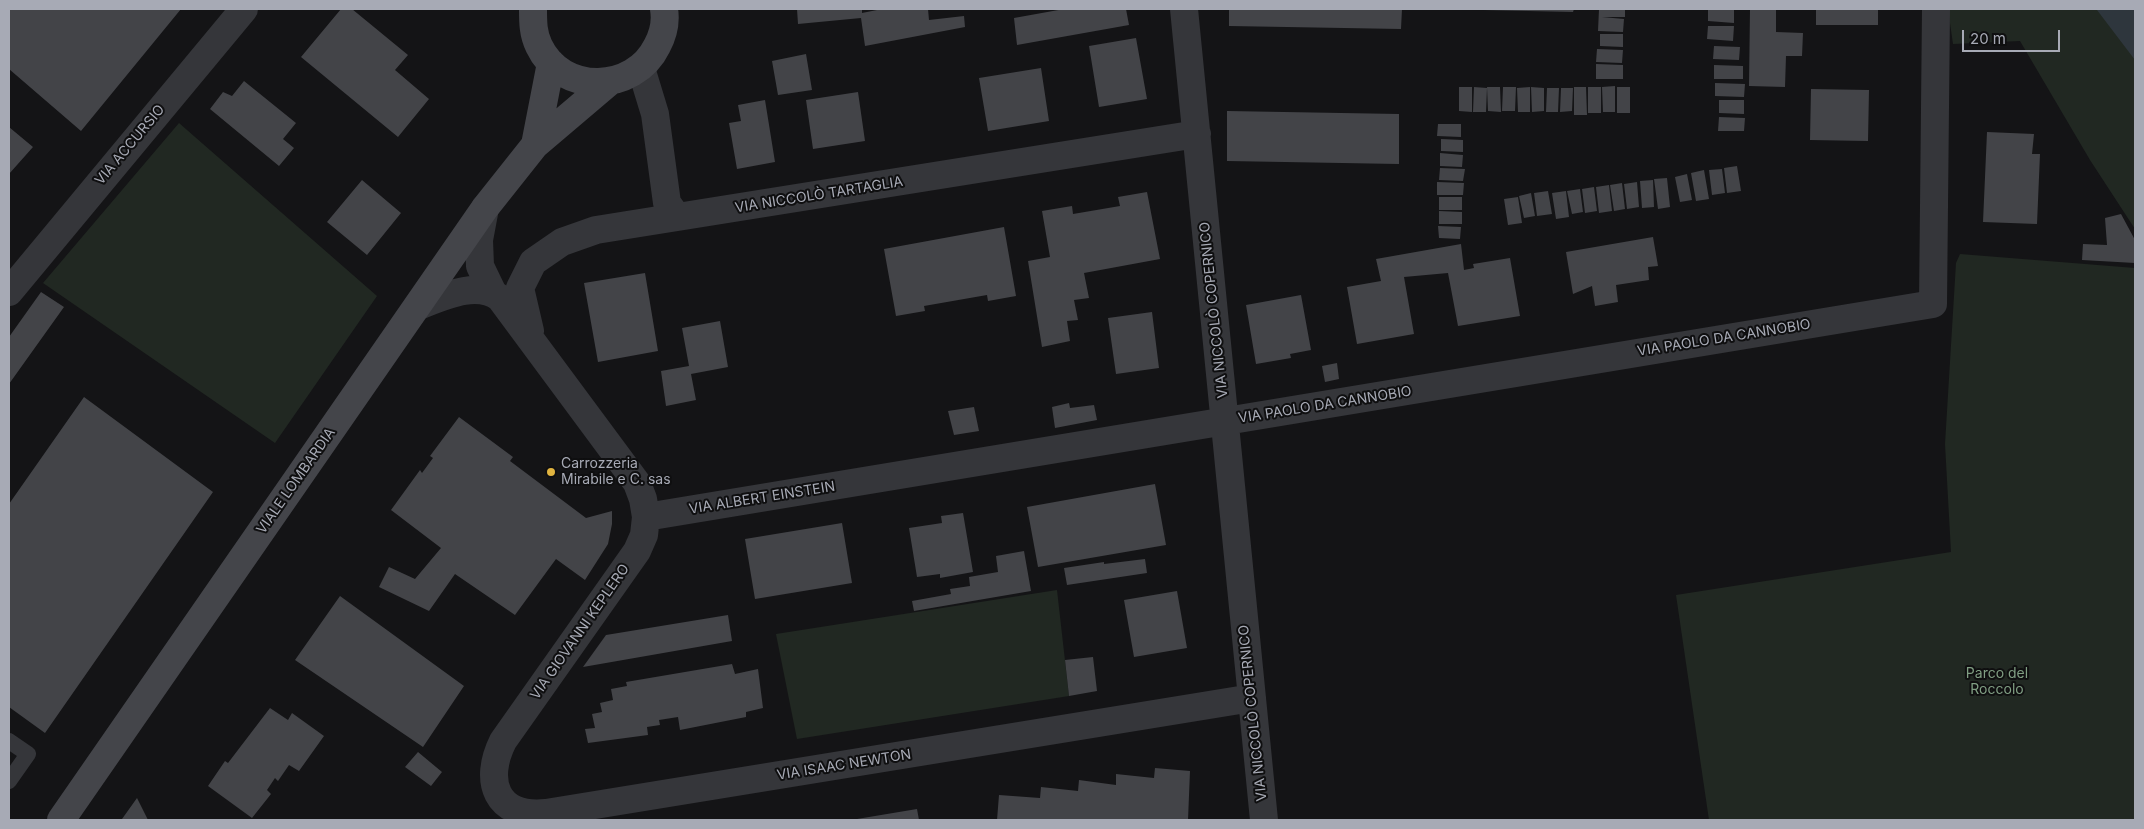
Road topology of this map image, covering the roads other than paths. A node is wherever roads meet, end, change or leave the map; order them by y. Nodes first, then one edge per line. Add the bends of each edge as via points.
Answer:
1 (244, 9) edge
2 (533, 9) edge
3 (1184, 9) edge
4 (1936, 9) edge
5 (665, 11) edge
6 (551, 64) junction
7 (641, 68) junction
8 (608, 83) junction
9 (1197, 134) junction
10 (535, 145) junction
11 (485, 208) junction
12 (677, 218) junction
13 (12, 282) edge
14 (493, 293) junction
15 (418, 306) junction
16 (533, 342) junction
17 (1224, 421) junction
18 (646, 517) junction
19 (1252, 698) junction
20 (9, 741) edge
21 (503, 741) joint
22 (9, 781) edge
23 (62, 820) edge
24 (1264, 820) edge

1 - 13 street, VIA ACCURSIO
2 - 6 main road, VIALE LOMBARDIA via 533,28 539,47
3 - 9 street, VIA NICCOLÒ COPERNICO
4 - 17 street, VIA PAOLO DA CANNOBIO via 1933,304
5 - 7 main road, VIALE LOMBARDIA via 662,37 654,54
6 - 8 main road, VIALE LOMBARDIA via 568,76 587,82
6 - 10 main road, VIALE LOMBARDIA
7 - 8 main road, VIALE LOMBARDIA
7 - 12 street via 655,114 666,202
8 - 10 main road, VIALE LOMBARDIA
9 - 12 street, VIA NICCOLÒ TARTAGLIA
9 - 17 street, VIA NICCOLÒ COPERNICO
10 - 11 main road, VIALE LOMBARDIA
11 - 14 street via 479,240 480,266
11 - 15 main road, VIALE LOMBARDIA
12 - 16 street, VIA NICCOLÒ TARTAGLIA via 596,230 562,242 533,262 520,288
14 - 15 street via 462,291
14 - 16 street
15 - 23 main road, VIALE LOMBARDIA
16 - 18 street via 636,483
17 - 18 street, VIA ALBERT EINSTEIN
17 - 19 street, VIA NICCOLÒ COPERNICO
18 - 21 street, VIA GIOVANNI KEPLERO via 644,535 637,551
19 - 21 street, VIA ISAAC NEWTON via 532,814 507,805 497,794 494,766
19 - 24 street, VIA NICCOLÒ COPERNICO
20 - 22 lane via 28,754

